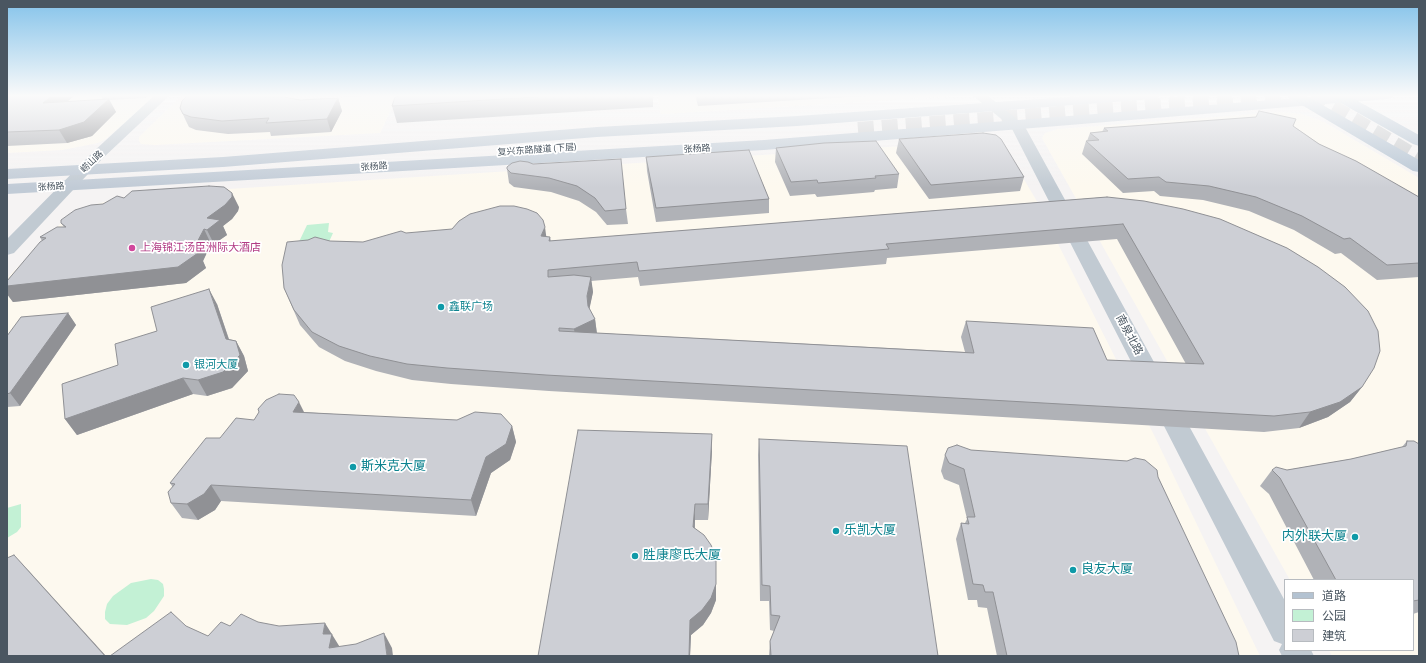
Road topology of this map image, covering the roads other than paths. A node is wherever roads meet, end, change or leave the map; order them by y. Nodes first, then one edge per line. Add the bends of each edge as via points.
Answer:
1 (130, 126) edge
2 (693, 126) edge
3 (1005, 126) edge
4 (1017, 126) edge
5 (1348, 126) edge
6 (1392, 126) edge
7 (1419, 141) edge
8 (395, 149) junction
9 (384, 167) junction
10 (1419, 168) edge
11 (82, 171) junction
12 (7, 174) edge
13 (67, 186) junction
14 (7, 190) edge
15 (7, 249) edge
16 (1284, 629) edge

1 - 11 street, 崂山路
2 - 8 main road, 张杨路
3 - 9 main road, 张杨路 via 764,145
4 - 16 street, 南泉北路
5 - 10 main road
6 - 7 main road
8 - 9 main road, 复兴东路隧道 (下层) via 857,127 513,151
8 - 11 main road, 张杨路
9 - 13 main road, 张杨路
11 - 12 main road, 张杨路
11 - 13 street, 崂山路
13 - 14 main road, 张杨路
13 - 15 street, 崂山路

